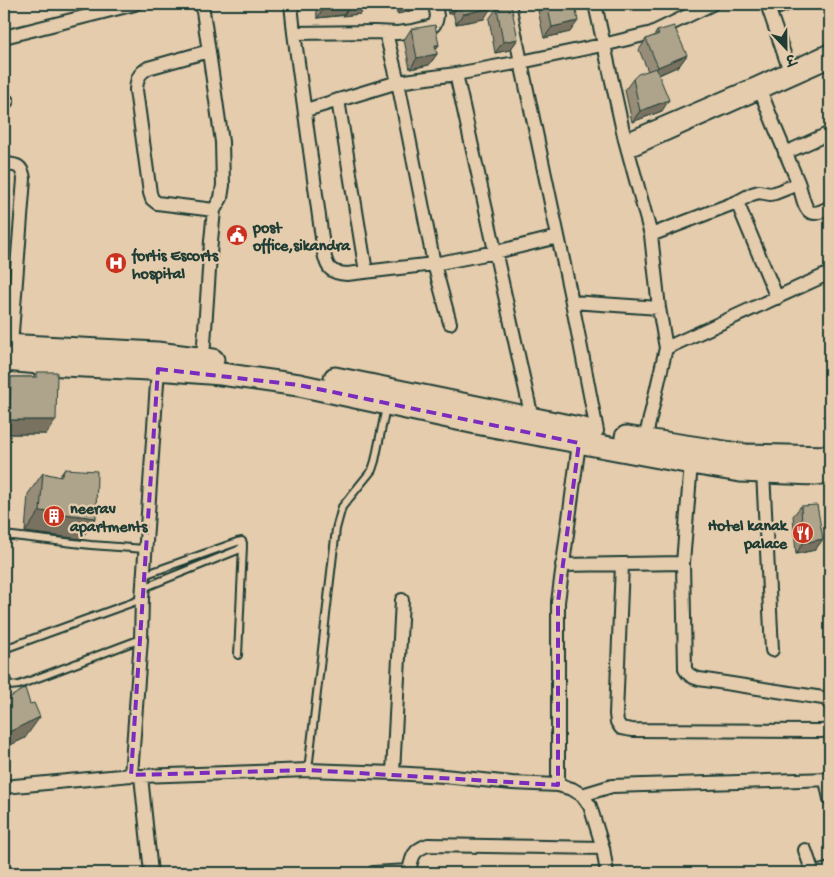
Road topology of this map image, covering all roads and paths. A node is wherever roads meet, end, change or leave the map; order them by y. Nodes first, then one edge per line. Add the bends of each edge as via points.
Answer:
1 (135, 4) edge
2 (202, 4) edge
3 (291, 4) edge
4 (435, 4) edge
5 (510, 4) edge
6 (595, 4) edge
7 (712, 4) edge
8 (767, 4) edge
9 (386, 32) junction
10 (294, 33) junction
11 (4, 37) edge
12 (604, 44) junction
13 (830, 50) edge
14 (209, 51) junction
15 (830, 61) edge
16 (520, 62) junction
17 (791, 73) junction
18 (456, 74) junction
19 (398, 82) junction
20 (760, 88) junction
21 (338, 100) junction
22 (306, 110) junction
23 (830, 133) edge
24 (627, 146) junction
25 (785, 153) junction
26 (4, 164) edge
27 (798, 184) junction
28 (737, 202) junction
29 (830, 207) edge
30 (214, 210) junction
31 (651, 235) junction
32 (558, 237) junction
33 (496, 252) junction
34 (434, 264) junction
35 (366, 272) junction
36 (830, 273) edge
37 (777, 298) junction
38 (572, 302) junction
39 (659, 308) junction
40 (450, 323) dead end
41 (666, 348) junction
42 (6, 350) edge
43 (203, 358) junction
44 (158, 369) junction
45 (386, 404) junction
46 (532, 418) junction
47 (597, 431) junction
48 (645, 440) junction
49 (579, 443) junction
50 (830, 457) edge
51 (691, 464) junction
52 (763, 472) junction
53 (830, 472) edge
54 (4, 535) edge
55 (243, 544) junction
56 (145, 548) junction
57 (683, 563) junction
58 (622, 564) junction
59 (562, 565) junction
60 (143, 587) junction
61 (402, 600) dead end
62 (141, 639) junction
63 (4, 649) edge
64 (772, 650) dead end
65 (238, 655) dead end
66 (4, 676) edge
67 (830, 704) edge
68 (830, 730) edge
69 (308, 770) junction
70 (393, 773) junction
71 (136, 776) junction
72 (828, 779) edge
73 (558, 784) junction
74 (4, 786) edge
75 (582, 796) junction
76 (830, 799) edge
77 (603, 848) junction
78 (806, 850) dead end
79 (830, 869) edge
80 (409, 872) edge
81 (151, 873) edge
82 (373, 873) edge
83 (607, 873) edge
84 (815, 873) edge

1 - 11 street
2 - 14 street
3 - 10 street
4 - 9 street via 437,16 434,25 413,31
5 - 16 street
6 - 12 street
7 - 12 street via 652,33
8 - 17 street
9 - 10 street
9 - 19 street
10 - 22 street
12 - 16 street
12 - 24 street
13 - 17 street
14 - 30 street via 222,151 223,185 221,198
14 - 30 street via 148,68 137,79 136,90 152,200
15 - 17 street
16 - 18 street
16 - 32 street
17 - 20 street
18 - 19 street
18 - 33 street
19 - 21 street
19 - 34 street
20 - 24 street
20 - 25 street
21 - 22 street
21 - 35 street
22 - 35 street via 326,263 338,274
23 - 25 street
24 - 31 street
25 - 27 street
26 - 42 street via 21,168 24,179
27 - 28 street via 770,194 755,192
27 - 29 street via 809,211 820,212
28 - 31 street
28 - 37 street
30 - 43 street
31 - 39 street
32 - 33 street
32 - 38 street
33 - 34 street
33 - 46 street
34 - 35 street
34 - 40 street
36 - 37 street
37 - 41 street
38 - 39 street
38 - 47 street
39 - 41 street
41 - 48 street
42 - 43 highway via 157,353
42 - 44 highway via 63,365
43 - 46 highway via 322,375
44 - 45 highway via 298,385
44 - 56 street
45 - 49 highway
45 - 69 lane via 372,470 342,507 337,523
46 - 47 highway
47 - 48 highway
48 - 50 highway via 745,455
49 - 51 highway
49 - 59 street
51 - 52 highway
51 - 57 street
52 - 53 highway
52 - 64 street
54 - 56 lane
55 - 60 lane via 238,550
55 - 60 lane via 242,541 237,542
55 - 65 lane
56 - 60 street
57 - 58 street
57 - 67 street via 685,669 688,674 699,679 823,698
58 - 59 street
58 - 68 street via 616,714 621,728
59 - 73 street via 558,602
60 - 62 street
60 - 63 lane
61 - 70 street
62 - 66 lane via 19,685 10,686
62 - 71 street
69 - 70 street
69 - 71 street
70 - 73 street
71 - 74 street
71 - 81 street
72 - 75 street via 612,786
72 - 76 street
73 - 75 street via 572,788
75 - 77 street via 590,806
77 - 80 street via 428,845 416,852
77 - 83 street
78 - 84 street
79 - 84 street
80 - 82 street

